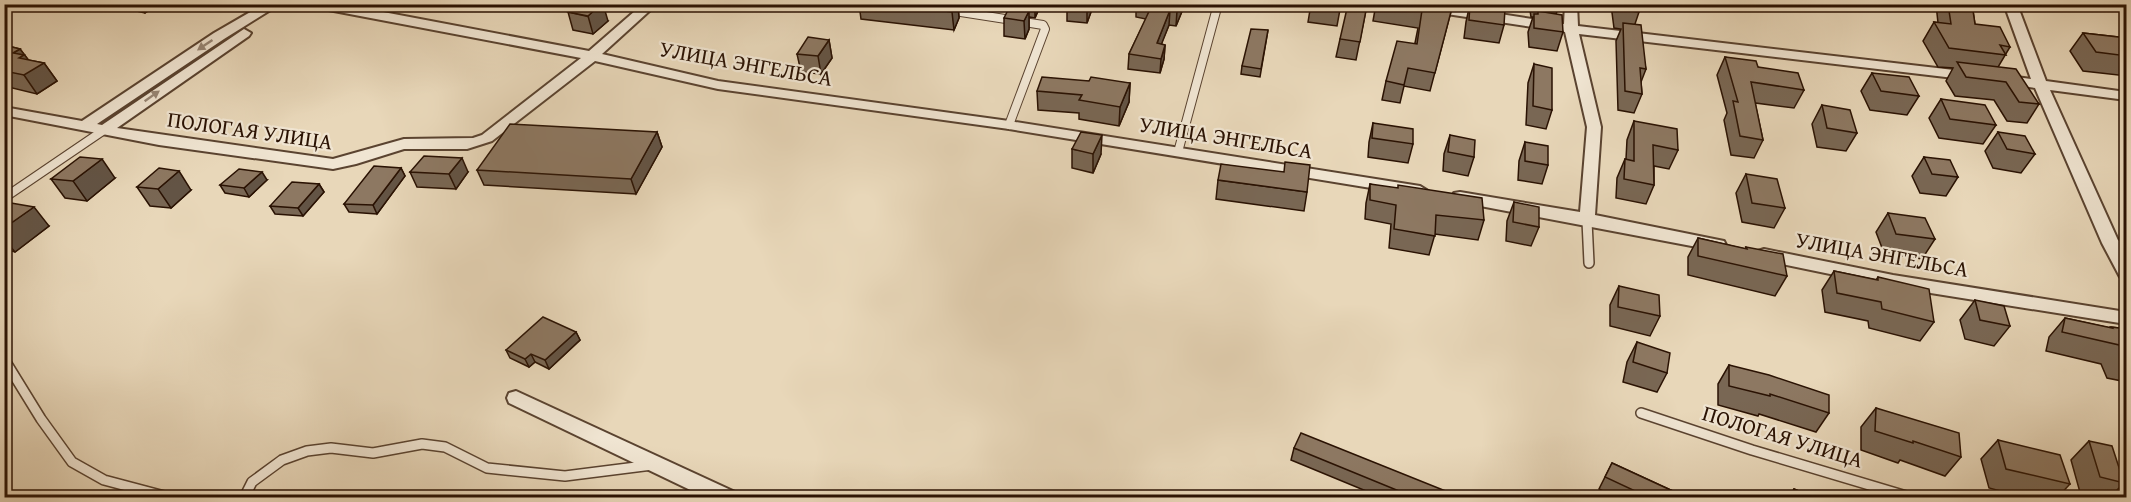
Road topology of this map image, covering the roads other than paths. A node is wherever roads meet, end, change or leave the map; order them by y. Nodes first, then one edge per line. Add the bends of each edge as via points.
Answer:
1 (276, 4) edge
2 (318, 4) edge
3 (651, 4) edge
4 (1218, 4) edge
5 (1407, 4) edge
6 (1571, 4) edge
7 (2010, 4) edge
8 (945, 9) edge
9 (1571, 29) junction
10 (592, 56) junction
11 (2040, 84) junction
12 (2127, 96) edge
13 (4, 111) edge
14 (86, 125) junction
15 (1009, 125) junction
16 (104, 130) junction
17 (1178, 152) junction
18 (4, 198) edge
19 (1587, 219) junction
20 (2110, 243) junction
21 (2127, 247) edge
22 (1728, 248) edge
23 (1752, 252) edge
24 (1588, 262) dead end
25 (2127, 273) edge
26 (2127, 318) edge
27 (4, 359) edge
28 (516, 398) dead end
29 (1641, 413) dead end
30 (658, 465) junction
31 (172, 498) edge
32 (244, 498) edge
33 (728, 498) edge
34 (1913, 498) edge

1 -> 14 street via 219,36
16 -> 1 street via 260,22
2 - 10 street, УЛИЦА ЭНГЕЛЬСА
3 - 10 street
4 - 17 lane
5 - 9 street
6 - 9 street
7 - 11 street
8 - 15 lane via 1043,25 1046,29
9 - 11 street
9 - 19 street via 1594,127
10 - 15 street, УЛИЦА ЭНГЕЛЬСА via 718,85
10 - 16 street, ПОЛОГАЯ УЛИЦА via 488,138 462,146 405,144 333,164
11 - 12 street
11 - 20 street
13 - 14 street, ПОЛОГАЯ УЛИЦА
14 - 16 street, ПОЛОГАЯ УЛИЦА
15 - 17 street, УЛИЦА ЭНГЕЛЬСА
16 - 18 lane
17 - 19 street, УЛИЦА ЭНГЕЛЬСА
19 - 22 street, УЛИЦА ЭНГЕЛЬСА
19 - 24 lane
20 - 21 lane
20 - 25 street
23 - 26 street, УЛИЦА ЭНГЕЛЬСА via 1893,281
27 - 31 lane via 72,462 104,480
28 - 30 street
29 - 34 lane, ПОЛОГАЯ УЛИЦА
30 - 32 lane via 566,476 487,468 445,447 422,444 373,453 331,448 282,460 252,482
30 - 33 street

